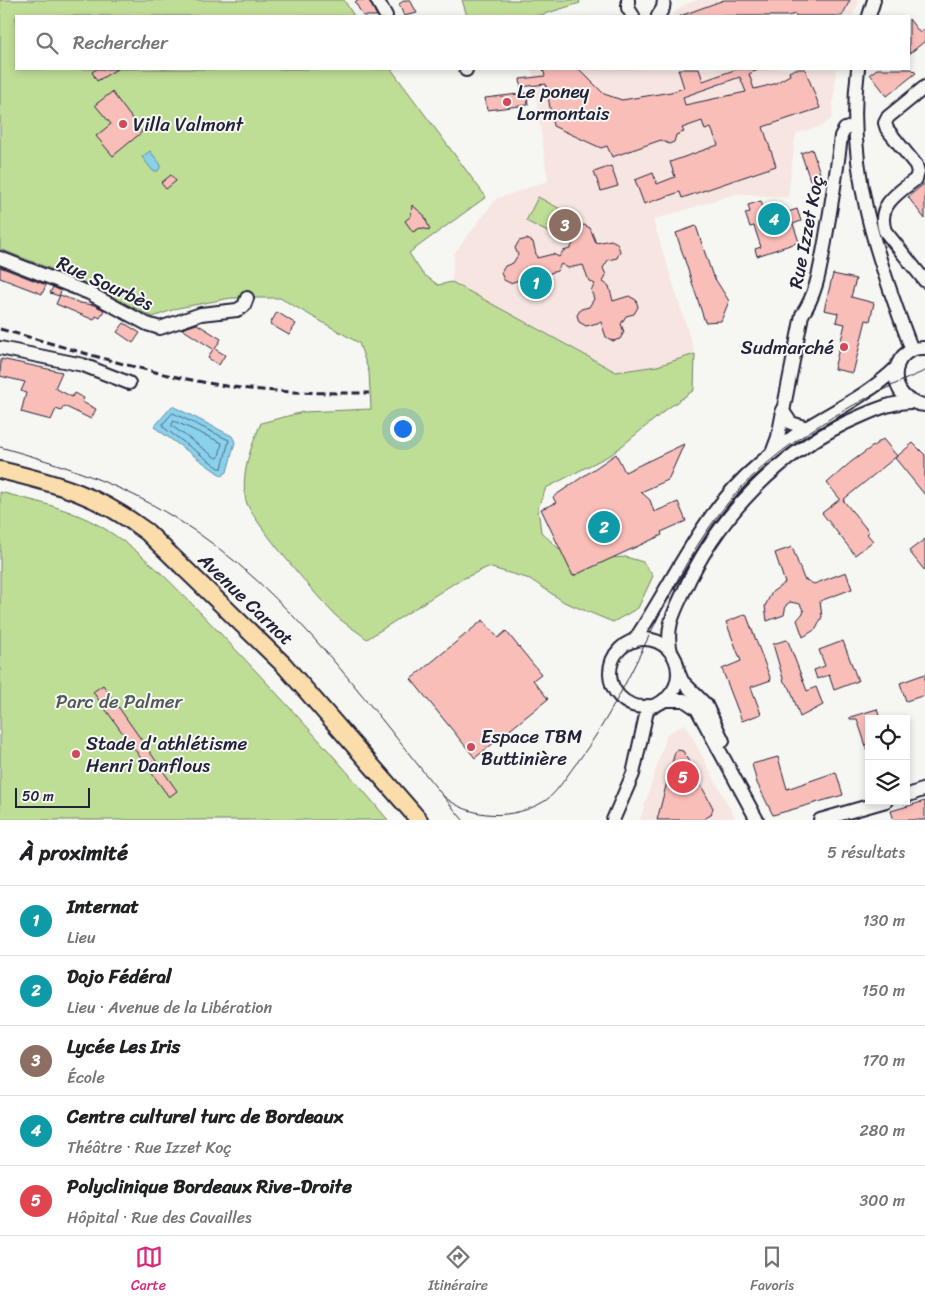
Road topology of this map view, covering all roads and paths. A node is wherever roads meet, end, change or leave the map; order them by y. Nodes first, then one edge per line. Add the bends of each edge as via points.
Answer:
1 (377, 0) edge
2 (628, 0) edge
3 (664, 0) edge
4 (874, 0) edge
5 (385, 15) edge
6 (632, 15) edge
7 (659, 15) edge
8 (869, 15) edge
9 (858, 70) edge
10 (925, 87) edge
11 (854, 126) junction
12 (0, 258) edge
13 (925, 281) edge
14 (247, 298) dead end
15 (0, 348) edge
16 (925, 348) edge
17 (912, 350) junction
18 (897, 366) junction
19 (130, 383) dead end
20 (912, 402) junction
21 (925, 405) edge
22 (782, 410) junction
23 (807, 428) junction
24 (772, 453) junction
25 (0, 470) edge
26 (0, 478) edge
27 (634, 641) junction
28 (671, 652) junction
29 (678, 670) junction
30 (664, 700) junction
31 (648, 706) junction
32 (734, 774) junction
33 (925, 789) edge
34 (910, 795) edge
35 (872, 805) edge
36 (406, 820) edge
37 (418, 820) edge
38 (613, 820) edge
39 (757, 820) edge
40 (820, 820) edge

1 - 5 street
2 - 6 street
3 - 7 street
4 - 8 street
9 - 11 street
10 - 13 street via 885,122 886,129 916,165 918,172 916,179 886,205 882,222 885,231
11 - 17 street via 860,180 880,264
11 - 22 street, Rue Izzet Koç via 845,129 841,136 817,283 810,304 802,315
12 - 14 street, Rue Sourbès via 89,293 160,328 200,314 237,310 244,306
15 - 19 street via 83,365
16 - 17 street
17 - 18 street
18 - 20 street via 896,385
18 - 23 street via 870,389
20 - 21 street
20 - 28 street via 881,408 834,429 798,451 750,493 715,535 687,583 668,630
22 - 23 street via 791,423
22 - 24 street, Rue Izzet Koç
23 - 24 street
24 - 27 street via 715,511
25 - 37 main road, Avenue Carnot via 86,494 125,515 147,532 284,665
26 - 36 main road, Avenue Carnot via 83,502 108,515 142,540 279,674
27 - 28 street via 652,640
27 - 31 street via 616,654 610,676 622,698 635,705
28 - 29 street
29 - 30 street via 672,692
29 - 32 street via 682,681 706,706 728,751
30 - 31 street
30 - 32 street via 684,700 697,709
31 - 38 street via 633,774
32 - 39 street
33 - 34 street
35 - 40 street

